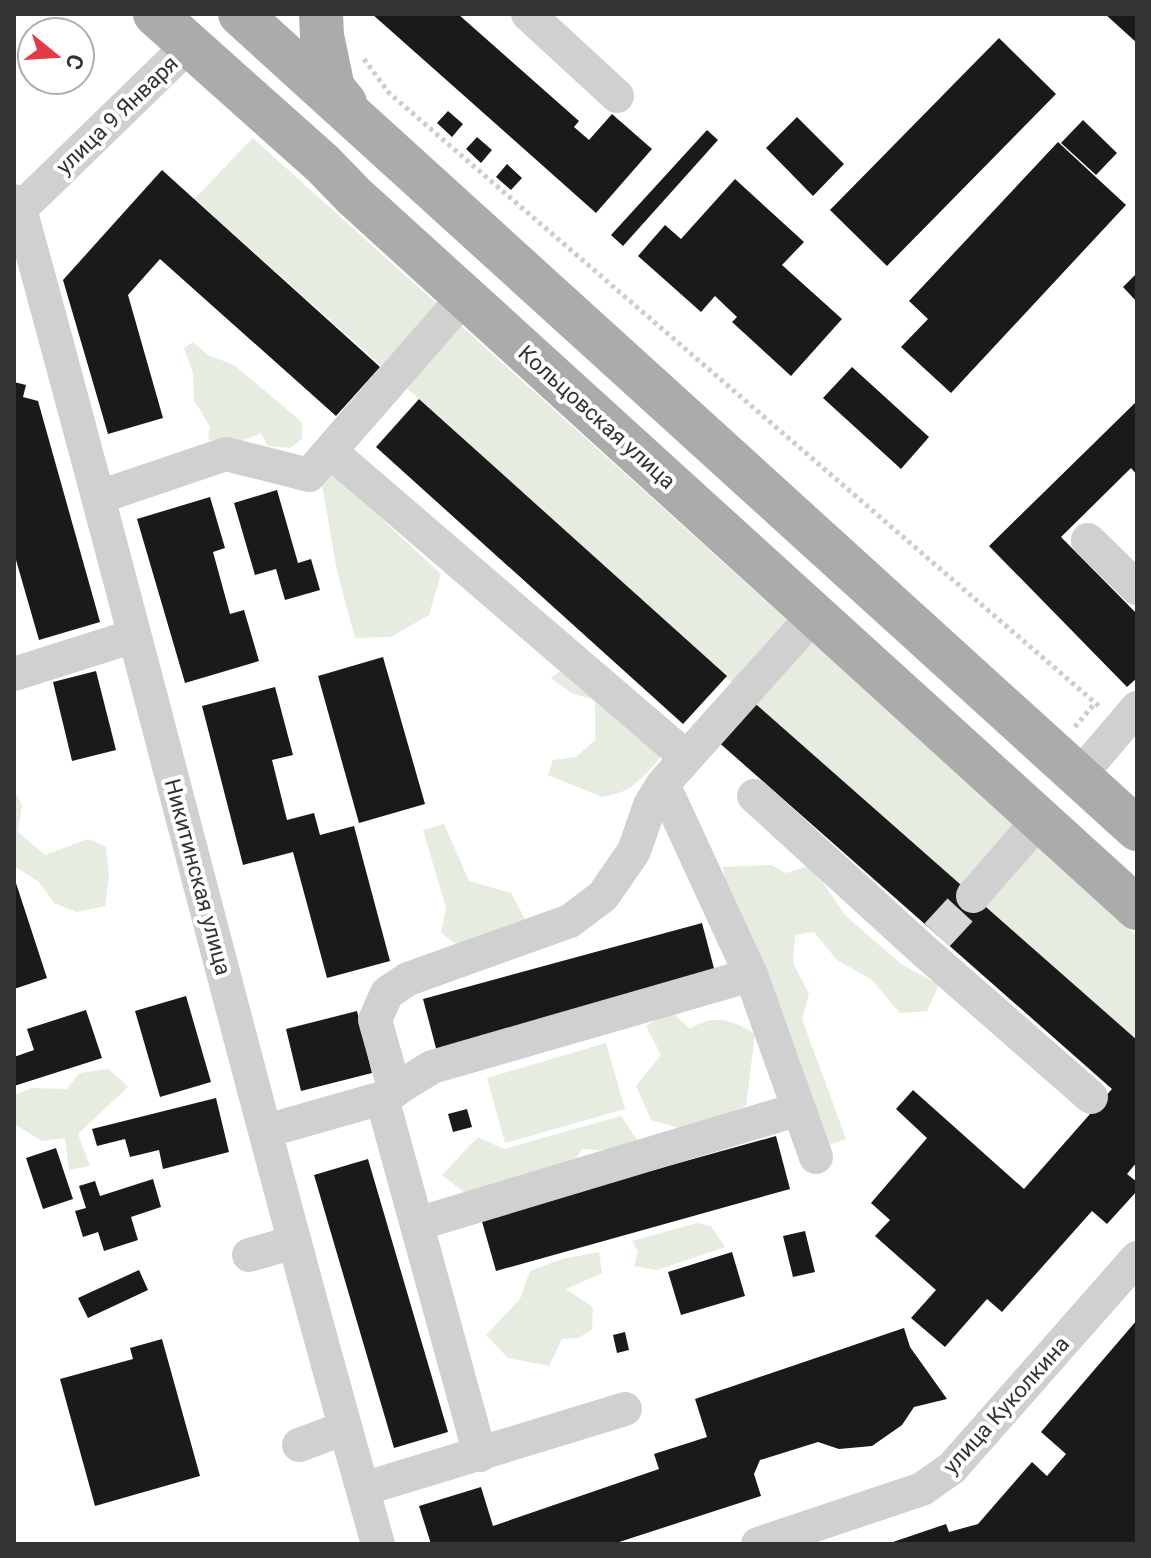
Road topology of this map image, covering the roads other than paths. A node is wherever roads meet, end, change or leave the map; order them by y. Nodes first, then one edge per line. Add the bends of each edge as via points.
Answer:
1 (155, 14) edge
2 (220, 14) edge
3 (240, 14) edge
4 (321, 14) edge
5 (528, 14) edge
6 (189, 45) junction
7 (617, 96) dead end
8 (376, 108) junction
9 (16, 208) edge
10 (465, 296) junction
11 (331, 452) junction
12 (99, 497) junction
13 (1088, 540) dead end
14 (1137, 588) edge
15 (814, 615) junction
16 (134, 636) junction
17 (14, 674) edge
18 (1129, 717) edge
19 (686, 757) junction
20 (1079, 776) junction
21 (663, 784) junction
22 (754, 796) dead end
23 (1039, 820) junction
24 (1137, 829) edge
25 (973, 896) tunnel mouth
26 (1137, 908) edge
27 (751, 975) junction
28 (388, 1094) junction
29 (1091, 1097) dead end
30 (799, 1109) junction
31 (266, 1131) junction
32 (816, 1157) dead end
33 (417, 1224) junction
34 (295, 1242) junction
35 (249, 1255) dead end
36 (1137, 1258) edge
37 (625, 1409) dead end
38 (345, 1428) junction
39 (299, 1445) dead end
40 (480, 1455) junction
41 (363, 1489) junction
42 (378, 1544) edge
43 (758, 1544) edge

1 - 6 main road, Кольцовская улица
2 - 6 main road, улица 9 Января
3 - 8 main road
4 - 8 main road via 333,88
5 - 7 street
6 - 9 street, улица 9 Января
6 - 10 main road, Кольцовская улица
8 - 20 main road
9 - 12 street, Никитинская улица
10 - 11 street
10 - 15 main road, Кольцовская улица
11 - 12 street via 309,475 226,454
11 - 19 street
12 - 16 street, Никитинская улица
13 - 14 street
15 - 19 street
15 - 23 main road, Кольцовская улица
16 - 17 street
16 - 31 street, Никитинская улица
18 - 20 street
19 - 21 street
20 - 23 main road via 1051,789
20 - 24 main road
21 - 27 street
21 - 28 street via 634,851 603,896 570,921 408,979 387,993 375,1020
22 - 29 street via 930,942
23 - 25 street
23 - 26 main road, Кольцовская улица
27 - 28 street via 432,1067
27 - 30 street
28 - 31 street
28 - 33 street
30 - 32 street
30 - 33 street
31 - 34 street, Никитинская улица
33 - 40 street
34 - 35 street
34 - 38 street, Никитинская улица
36 - 43 street, улица Куколкина via 937,1480
37 - 40 street
38 - 39 street
38 - 41 street, Никитинская улица
40 - 41 street
41 - 42 street, Никитинская улица

